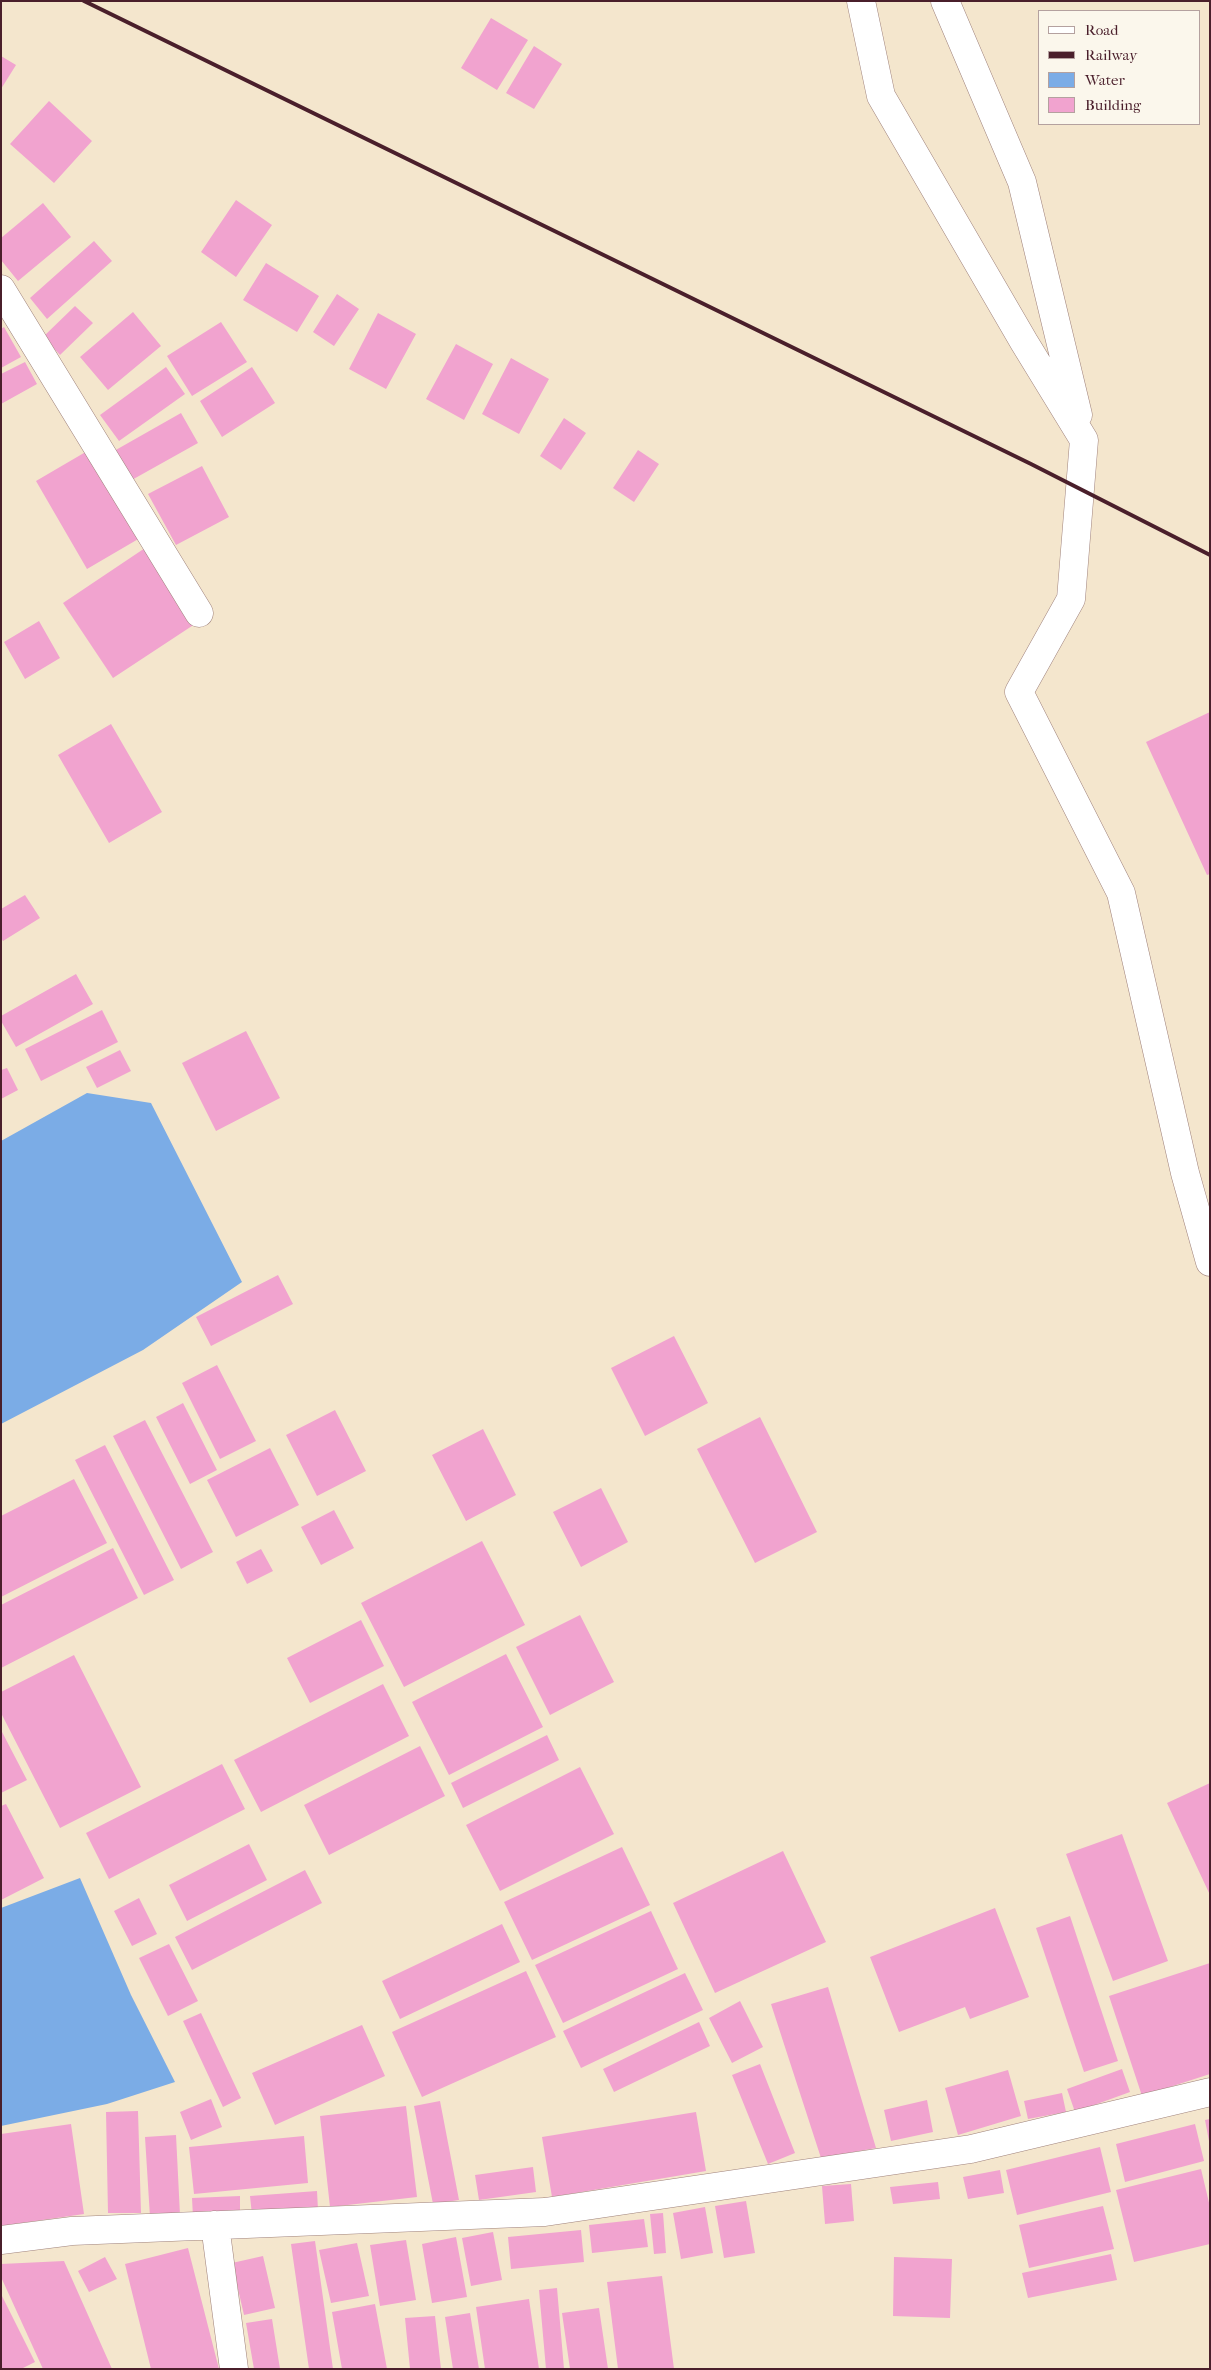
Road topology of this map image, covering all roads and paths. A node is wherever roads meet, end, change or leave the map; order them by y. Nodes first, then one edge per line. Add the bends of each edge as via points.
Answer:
1 (861, 1) edge
2 (945, 1) edge
3 (1, 289) edge
4 (1084, 440) junction
5 (198, 613) dead end
6 (1210, 1262) edge
7 (1210, 2092) edge
8 (215, 2225) junction
9 (1, 2240) edge
10 (234, 2369) edge

1 - 4 street via 881,96
2 - 4 street via 1022,182
3 - 5 street
4 - 6 street via 1071,599 1019,692 1121,893 1185,1173
7 - 8 street via 971,2149 545,2212
8 - 9 street via 72,2231
8 - 10 street

